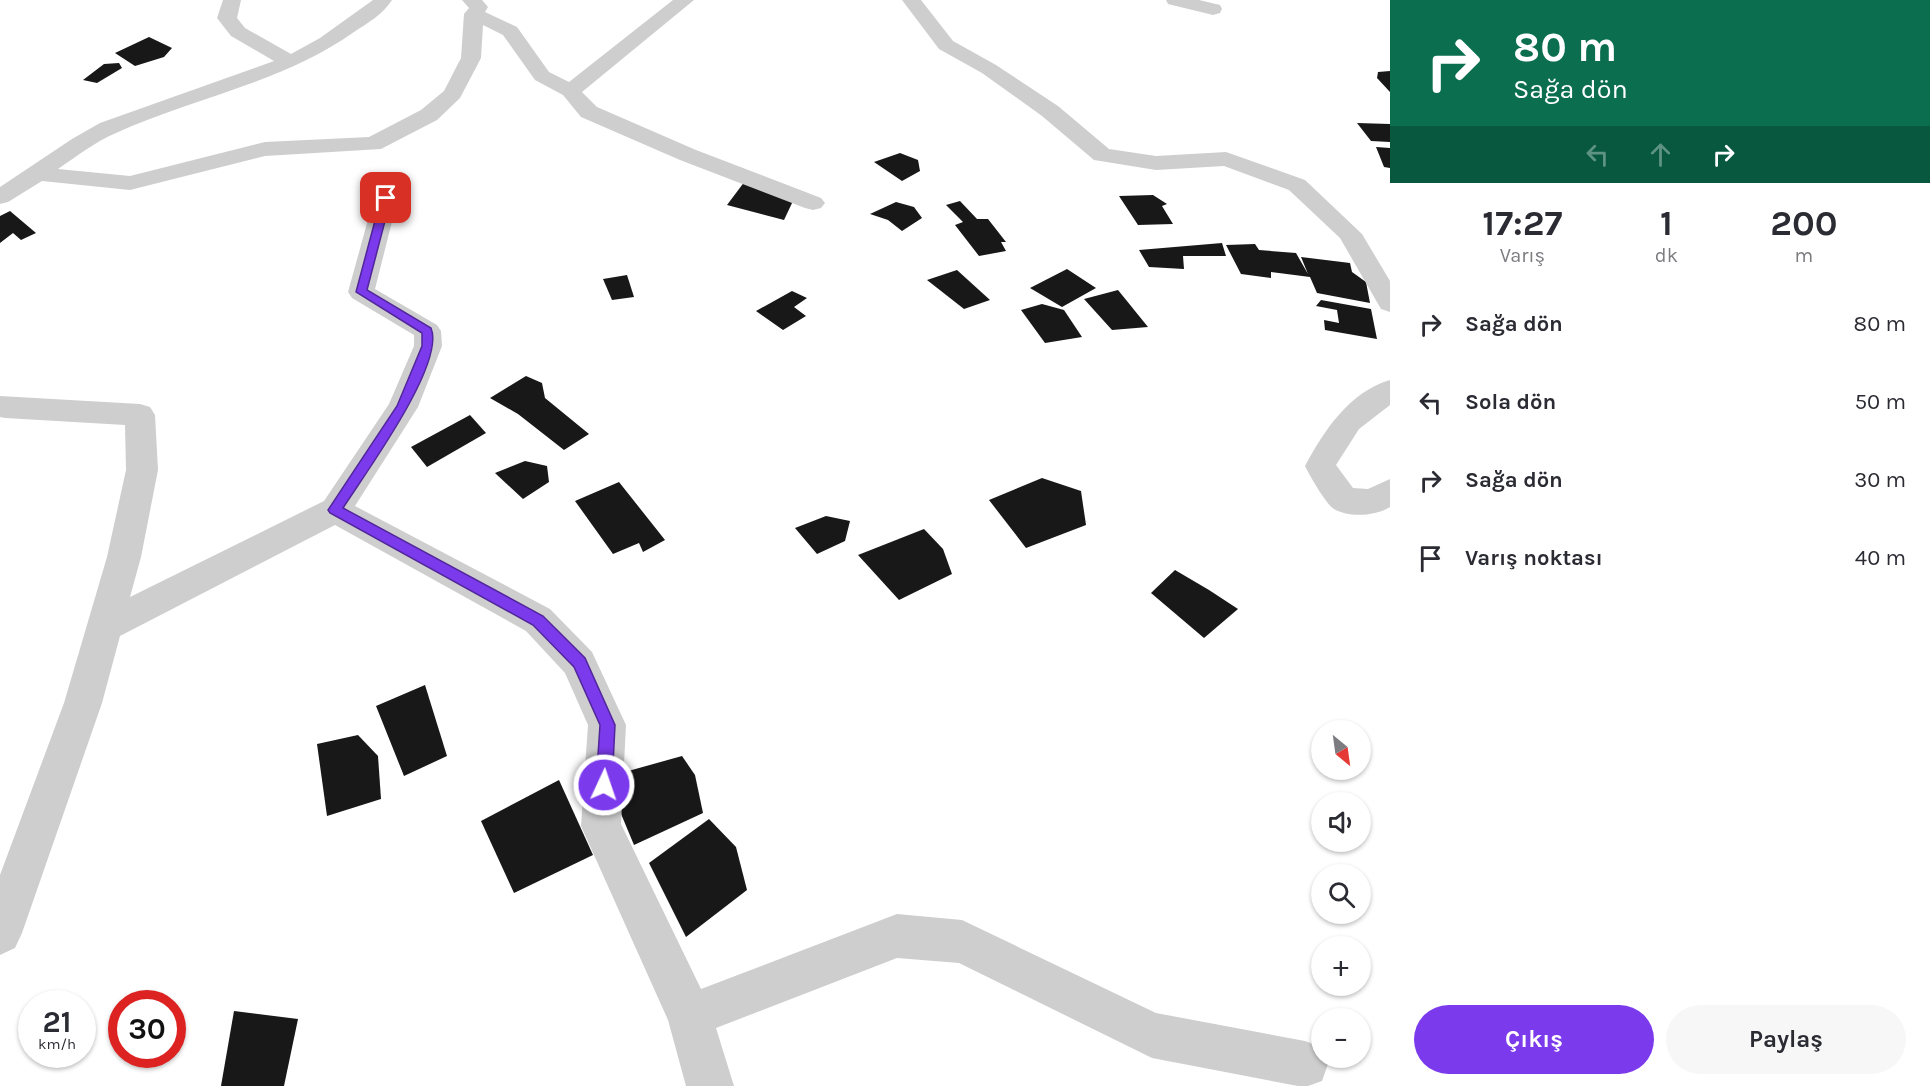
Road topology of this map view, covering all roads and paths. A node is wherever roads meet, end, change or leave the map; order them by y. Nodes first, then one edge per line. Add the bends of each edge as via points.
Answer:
1 (232, 0) edge
2 (383, 0) edge
3 (685, 0) edge
4 (910, 0) edge
5 (1175, 0) edge
6 (472, 7) edge
7 (1213, 9) dead end
8 (289, 61) junction
9 (570, 91) junction
10 (37, 174) junction
11 (0, 197) edge
12 (386, 198) dead end
13 (813, 203) dead end
14 (1390, 303) edge
15 (1390, 390) edge
16 (0, 406) edge
17 (1390, 491) edge
18 (335, 510) junction
19 (104, 627) junction
20 (0, 933) edge
21 (690, 1016) junction
22 (1305, 1064) dead end
23 (710, 1086) edge

1 - 8 street via 227,18 238,32
2 - 8 street via 332,41
3 - 9 street
4 - 14 street via 946,45 1050,111 1102,155 1156,163 1226,159 1297,184 1350,234
5 - 7 street
6 - 9 street via 510,31 542,76
6 - 10 street via 471,58 453,94 429,115 373,144 265,149 130,183
8 - 10 street via 250,79 106,129
9 - 13 street via 589,112
10 - 11 street
12 - 18 street via 361,292 427,331 428,346 403,407
15 - 17 street via 1348,422 1320,466 1344,500 1373,502
16 - 19 street via 140,415 142,470
18 - 19 street
18 - 21 street via 538,620 579,663 607,725 601,826
19 - 20 street via 84,703
21 - 22 street via 897,936 962,942 1152,1035
21 - 23 street

